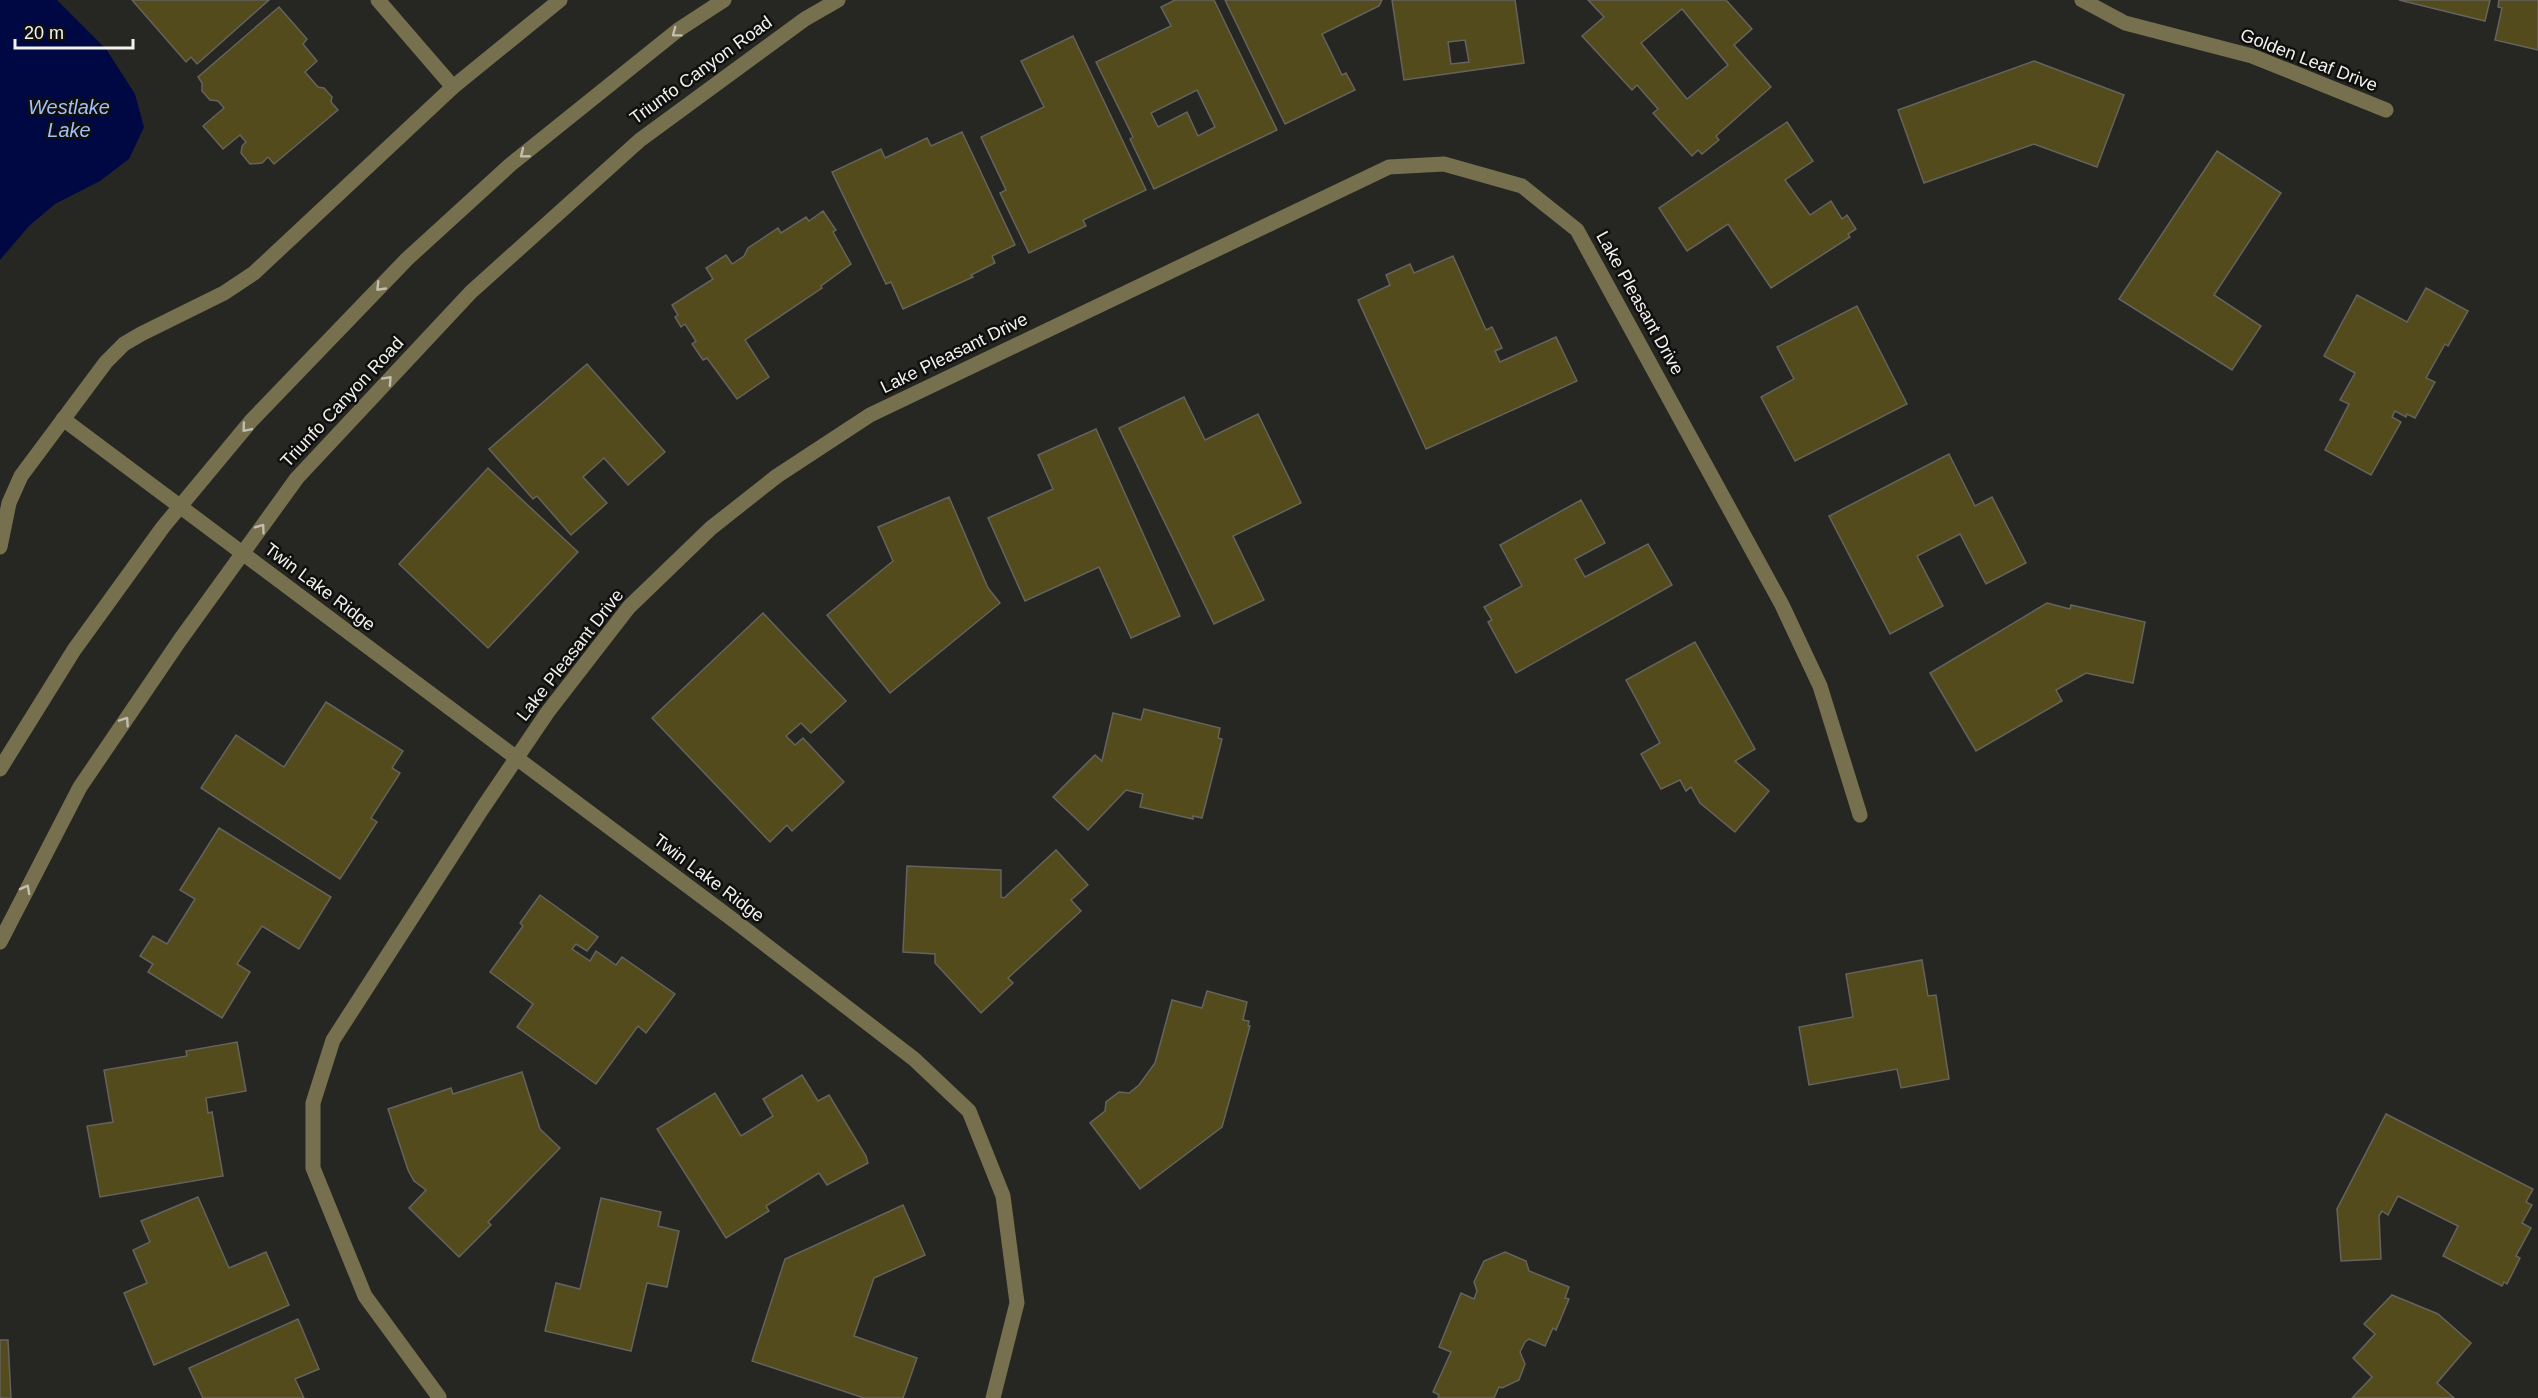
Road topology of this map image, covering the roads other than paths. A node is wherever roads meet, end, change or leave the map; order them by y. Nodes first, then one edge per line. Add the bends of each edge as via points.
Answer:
1 (378, 0) edge
2 (560, 0) edge
3 (724, 0) edge
4 (838, 0) edge
5 (2082, 0) edge
6 (453, 87) junction
7 (2386, 110) dead end
8 (63, 419) junction
9 (181, 506) junction
10 (0, 546) edge
11 (243, 553) junction
12 (516, 759) junction
13 (0, 769) edge
14 (1860, 815) dead end
15 (0, 942) edge
16 (439, 1397) edge
17 (993, 1398) edge

1 - 6 street
2 - 6 street
3 -> 9 street via 678,30 510,165 407,259 251,421
11 -> 4 street, Triunfo Canyon Road via 297,478 471,292 639,140 805,19
5 - 7 street, Golden Leaf Drive via 2125,23 2252,56
6 - 8 street via 254,273 224,293 124,344
8 - 9 street
8 - 10 street via 21,477 9,503
9 - 11 street, Twin Lake Ridge
9 - 13 street via 74,650
11 - 12 street, Twin Lake Ridge
15 -> 11 street, Triunfo Canyon Road via 80,787
12 - 14 street, Lake Pleasant Drive via 629,607 711,528 777,476 870,415 1389,167 1444,164 1522,186 1577,230 1782,605 1820,686
12 - 16 street, Lake Pleasant Drive via 333,1040 313,1103 313,1168 365,1296
12 - 17 street, Twin Lake Ridge via 914,1059 969,1111 1003,1196 1017,1303

